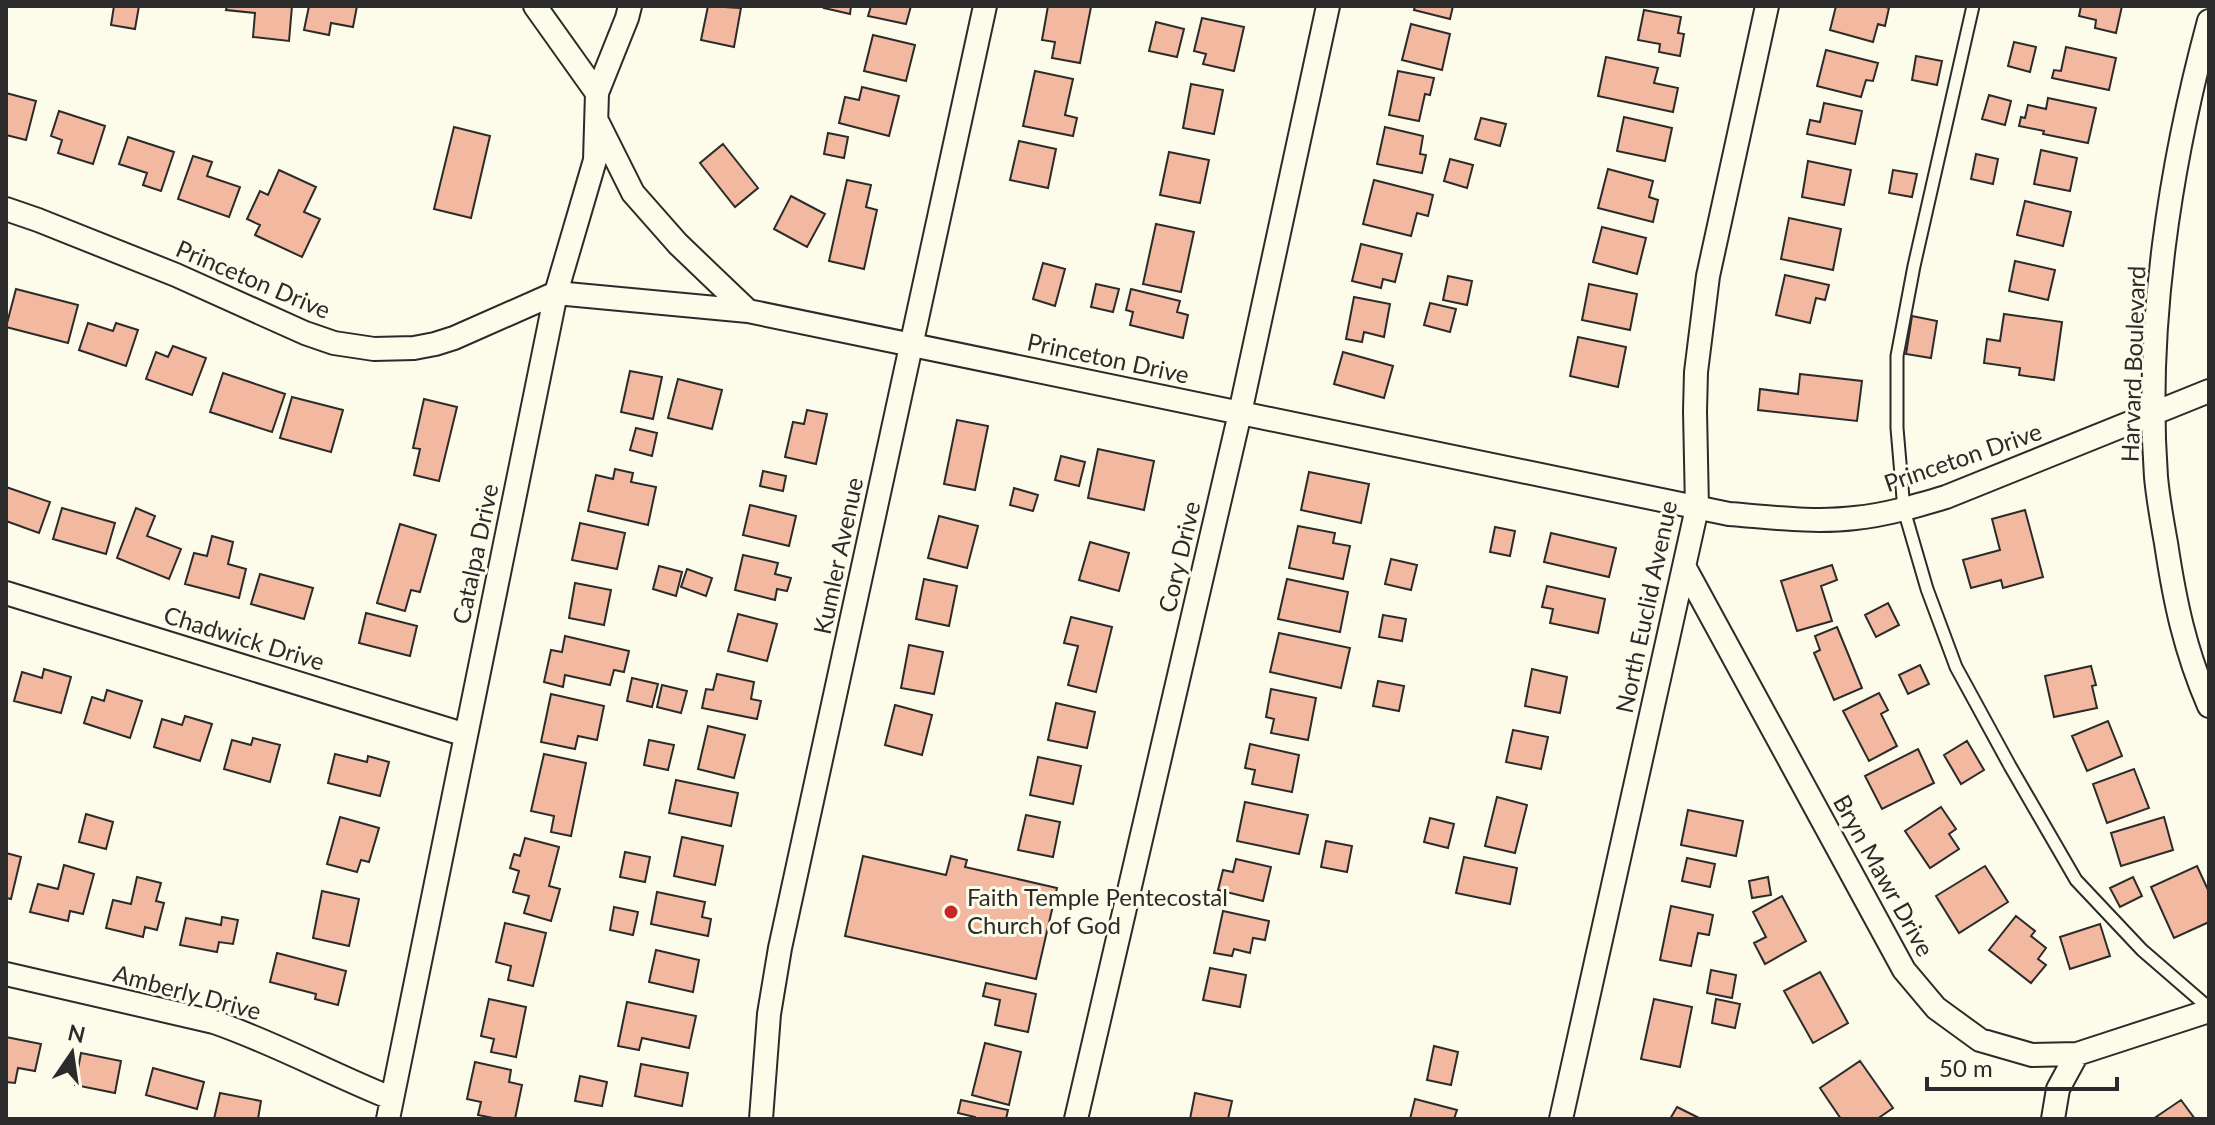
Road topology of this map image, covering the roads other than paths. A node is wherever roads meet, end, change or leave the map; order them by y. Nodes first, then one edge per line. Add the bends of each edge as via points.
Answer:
1 (535, 6) edge
2 (630, 6) edge
3 (985, 6) edge
4 (1328, 6) edge
5 (1767, 6) edge
6 (1973, 6) edge
7 (2209, 21) edge
8 (597, 93) junction
9 (597, 122) junction
10 (6, 209) edge
11 (556, 293) junction
12 (748, 311) junction
13 (911, 345) junction
14 (2209, 391) edge
15 (1240, 413) junction
16 (2153, 414) junction
17 (1697, 508) junction
18 (1904, 510) junction
19 (1685, 568) junction
20 (6, 593) edge
21 (2209, 706) edge
22 (466, 735) junction
23 (6, 974) edge
24 (2209, 1009) edge
25 (2077, 1054) junction
26 (390, 1108) edge
27 (761, 1119) edge
28 (1076, 1119) edge
29 (1561, 1119) edge
30 (2053, 1119) edge

1 - 8 street
2 - 8 street, Catalpa Drive
3 - 13 street, Kumler Avenue
4 - 15 street, Cory Drive
5 - 17 street, North Euclid Avenue via 1701,320 1695,411
6 - 18 lane via 1897,356
7 - 16 street, Harvard Boulevard via 2166,229
8 - 9 street, Catalpa Drive
9 - 11 street, Catalpa Drive via 595,160
9 - 12 street via 633,193
10 - 11 street, Princeton Drive via 334,343 414,348 454,338
11 - 12 street, Princeton Drive
11 - 22 street, Catalpa Drive
12 - 13 street, Princeton Drive
13 - 15 street, Princeton Drive
13 - 27 street, Kumler Avenue via 780,948
14 - 16 street, Princeton Drive
15 - 17 street, Princeton Drive
15 - 28 street, Cory Drive
16 - 18 street, Princeton Drive
16 - 21 street, Harvard Boulevard via 2156,480 2175,603
17 - 18 street, Princeton Drive via 1819,520
17 - 19 street, North Euclid Avenue
18 - 24 lane via 1956,667 2076,880 2142,950
19 - 25 street, Bryn Mawr Drive via 1904,970 1936,1008 1980,1040 2032,1055
19 - 29 street, North Euclid Avenue
20 - 22 street, Chadwick Drive
22 - 26 street, Catalpa Drive
23 - 26 street, Amberly Drive via 244,1032 343,1079
24 - 25 street, Bryn Mawr Drive
25 - 30 street via 2058,1089

